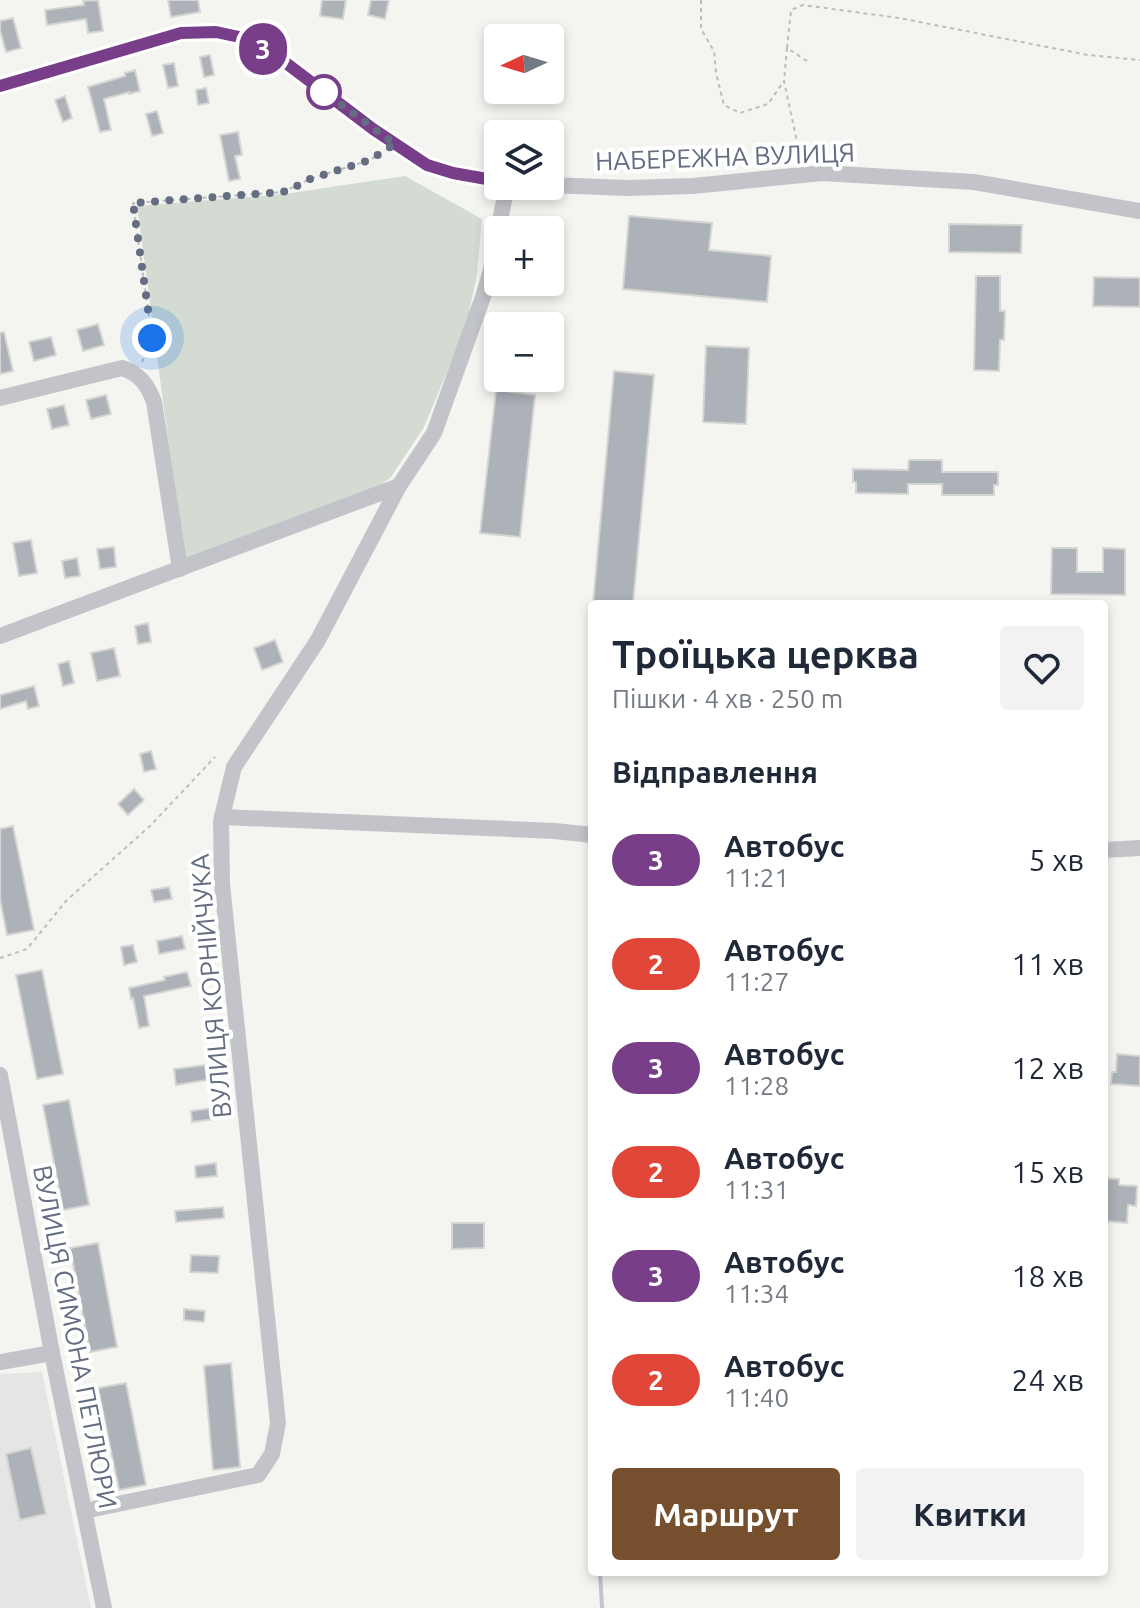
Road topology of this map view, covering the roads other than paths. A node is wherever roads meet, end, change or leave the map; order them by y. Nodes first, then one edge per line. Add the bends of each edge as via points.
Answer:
1 (0, 86) edge
2 (484, 179) edge
3 (564, 186) edge
4 (1140, 211) edge
5 (484, 294) edge
6 (0, 398) edge
7 (399, 486) junction
8 (180, 569) junction
9 (0, 636) edge
10 (222, 817) junction
11 (588, 835) edge
12 (1140, 848) edge
13 (1108, 850) edge
14 (0, 1075) edge
15 (52, 1353) junction
16 (0, 1362) edge
17 (84, 1511) junction
18 (104, 1608) edge

1 - 2 street via 181,33 216,32 244,38 278,57 427,165
3 - 4 street, НАБЕРЕЖНА ВУЛИЦЯ via 666,187 822,173 974,182
5 - 7 street, ВУЛИЦЯ КОРНІЙЧУКА via 434,433
6 - 8 street via 105,370 122,368 136,374 154,402
7 - 8 street
7 - 10 street, ВУЛИЦЯ КОРНІЙЧУКА via 318,640 234,767
8 - 9 street
10 - 11 street
10 - 17 street, ВУЛИЦЯ КОРНІЙЧУКА via 222,884 278,1423 272,1454 258,1475
12 - 13 street
14 - 15 street, ВУЛИЦЯ СИМОНА ПЕТЛЮРИ
15 - 16 street
15 - 17 street, ВУЛИЦЯ СИМОНА ПЕТЛЮРИ
17 - 18 street, ВУЛИЦЯ СИМОНА ПЕТЛЮРИ

